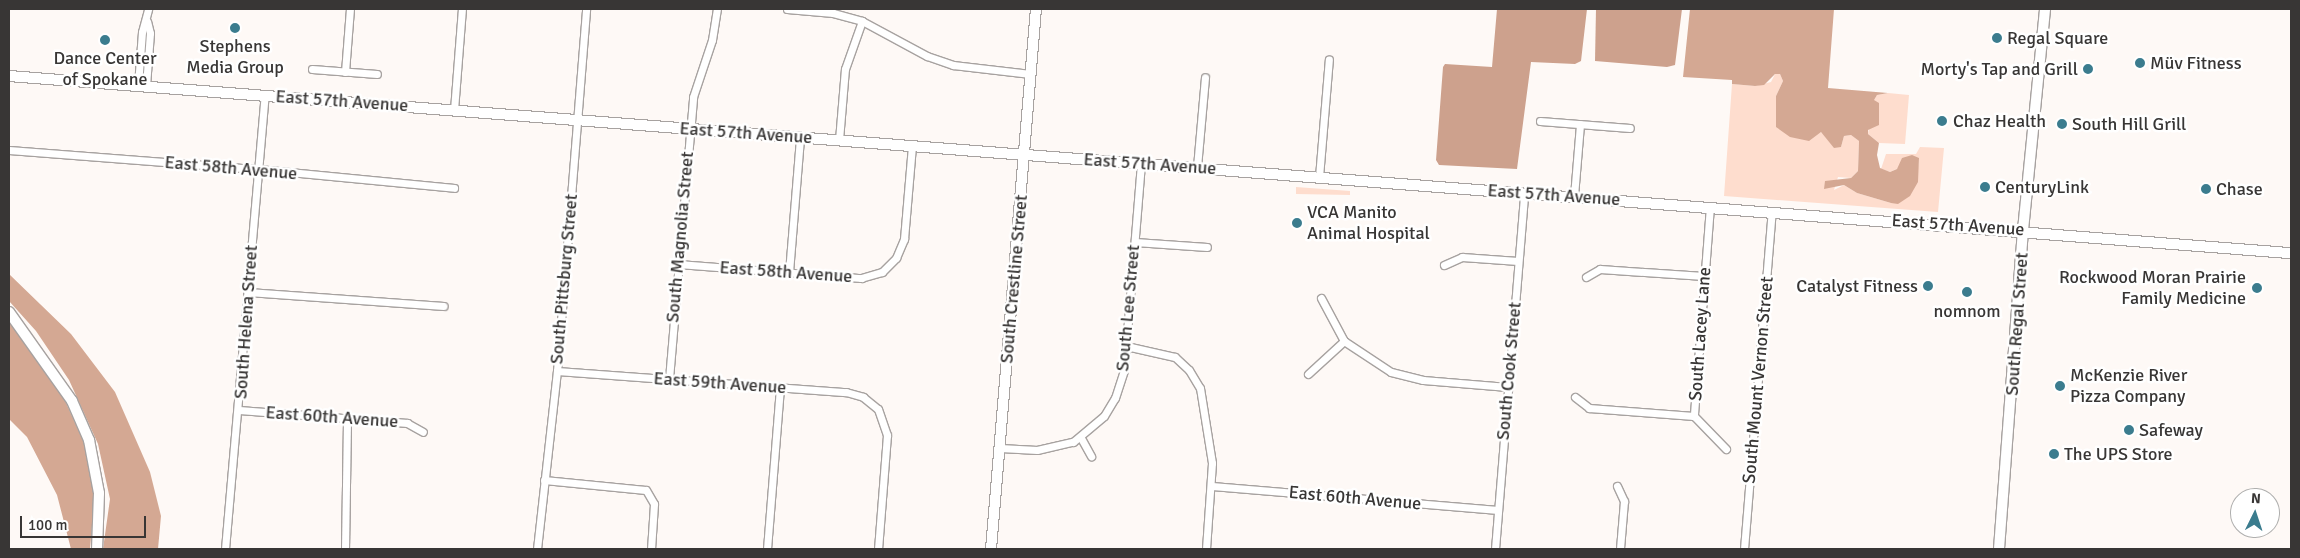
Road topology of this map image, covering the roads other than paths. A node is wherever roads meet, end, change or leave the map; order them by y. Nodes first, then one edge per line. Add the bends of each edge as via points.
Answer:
1 (148, 9) edge
2 (350, 9) edge
3 (462, 9) edge
4 (586, 9) edge
5 (717, 9) edge
6 (787, 9) edge
7 (1036, 9) edge
8 (2045, 9) edge
9 (862, 21) junction
10 (1329, 59) dead end
11 (312, 69) dead end
12 (345, 72) junction
13 (376, 74) dead end
14 (1030, 74) junction
15 (9, 76) edge
16 (1205, 77) dead end
17 (142, 86) junction
18 (265, 95) junction
19 (454, 110) junction
20 (576, 119) junction
21 (1540, 121) dead end
22 (1580, 124) junction
23 (690, 128) junction
24 (1630, 128) dead end
25 (800, 137) junction
26 (838, 140) junction
27 (912, 145) junction
28 (9, 150) edge
29 (1024, 154) junction
30 (1141, 163) junction
31 (1197, 167) junction
32 (258, 169) junction
33 (1319, 177) junction
34 (454, 188) dead end
35 (1524, 192) junction
36 (1574, 196) junction
37 (1710, 206) junction
38 (1772, 211) junction
39 (2023, 230) junction
40 (1134, 242) junction
41 (1207, 247) dead end
42 (2291, 253) edge
43 (1518, 261) junction
44 (678, 264) junction
45 (1444, 265) dead end
46 (789, 272) junction
47 (1704, 276) junction
48 (1586, 277) dead end
49 (248, 292) junction
50 (1321, 298) dead end
51 (444, 306) dead end
52 (9, 312) edge
53 (1344, 341) junction
54 (1126, 346) junction
55 (556, 371) junction
56 (1308, 374) dead end
57 (669, 379) junction
58 (1508, 387) junction
59 (780, 388) junction
60 (1575, 397) dead end
61 (239, 410) junction
62 (1694, 416) junction
63 (347, 419) junction
64 (423, 432) dead end
65 (1081, 438) junction
66 (1000, 448) junction
67 (1726, 449) dead end
68 (1091, 456) dead end
69 (544, 480) junction
70 (1212, 486) junction
71 (1617, 486) dead end
72 (1498, 510) junction
73 (97, 549) edge
74 (225, 549) edge
75 (344, 549) edge
76 (537, 549) edge
77 (651, 549) edge
78 (767, 549) edge
79 (878, 549) edge
80 (991, 549) edge
81 (1206, 549) edge
82 (1495, 549) edge
83 (1620, 549) edge
84 (1744, 549) edge
85 (1999, 549) edge

1 - 17 street via 142,32
2 - 12 street
3 - 19 street
4 - 20 street, South Pittsburg Street
5 - 23 street, South Magnolia Street via 712,40 692,97
6 - 9 street via 833,13
7 - 14 main road, South Crestline Street
8 - 39 main road, South Regal Street
9 - 14 street via 940,61 984,70
9 - 26 street via 845,69
10 - 33 street
11 - 12 street
12 - 13 street
14 - 29 main road, South Crestline Street
15 - 17 main road, East 57th Avenue
16 - 31 street
17 - 18 main road, East 57th Avenue
18 - 19 main road, East 57th Avenue
18 - 32 street, South Helena Street
19 - 20 main road, East 57th Avenue
20 - 23 main road, East 57th Avenue
20 - 55 street, South Pittsburg Street
21 - 22 street
22 - 24 street
22 - 36 street
23 - 25 main road, East 57th Avenue
23 - 44 street, South Magnolia Street
25 - 26 main road, East 57th Avenue
25 - 46 street
26 - 27 main road, East 57th Avenue
27 - 29 main road, East 57th Avenue
27 - 46 street, East 58th Avenue via 904,238 890,266 875,275 861,278
28 - 32 street, East 58th Avenue
29 - 30 main road, East 57th Avenue
29 - 66 main road, South Crestline Street
30 - 31 main road, East 57th Avenue
30 - 40 street, South Lee Street
31 - 33 main road, East 57th Avenue
32 - 34 street, East 58th Avenue
32 - 49 street, South Helena Street
33 - 35 main road, East 57th Avenue
35 - 36 main road, East 57th Avenue
35 - 43 street, South Cook Street
36 - 37 main road, East 57th Avenue
37 - 38 main road, East 57th Avenue
37 - 47 street, South Lacey Lane
38 - 39 main road, East 57th Avenue
38 - 84 street, South Mount Vernon Street
39 - 42 main road, East 57th Avenue
39 - 85 main road, South Regal Street
40 - 41 street
40 - 54 street, South Lee Street
43 - 45 street via 1462,257
43 - 58 street, South Cook Street
44 - 46 street, East 58th Avenue
44 - 57 street, South Magnolia Street
47 - 48 street via 1600,269
47 - 62 street, South Lacey Lane
49 - 51 street
49 - 61 street, South Helena Street
50 - 53 street
52 - 73 main road via 68,395 89,440 99,493
53 - 56 street
53 - 58 street via 1369,360 1405,377
54 - 65 street, South Lee Street via 1122,379 1115,398 1104,416
54 - 70 street via 1175,357 1193,376 1200,388 1204,409
55 - 57 street, East 59th Avenue
55 - 69 street, South Pittsburg Street
57 - 59 street, East 59th Avenue
58 - 72 street, South Cook Street
59 - 78 street
59 - 79 street, East 59th Avenue via 855,394 878,409 887,434
60 - 62 street via 1589,408
61 - 63 street, East 60th Avenue
61 - 74 street, South Helena Street
62 - 67 street, South Lacey Lane
63 - 64 street, East 60th Avenue via 407,423
63 - 75 street
65 - 66 street, South Lee Street via 1044,450
65 - 68 street
66 - 80 main road, South Crestline Street
69 - 76 street, South Pittsburg Street
69 - 77 street via 640,488 651,494 655,511
70 - 72 street, East 60th Avenue
70 - 81 street
71 - 83 street via 1624,501
72 - 82 street, South Cook Street

